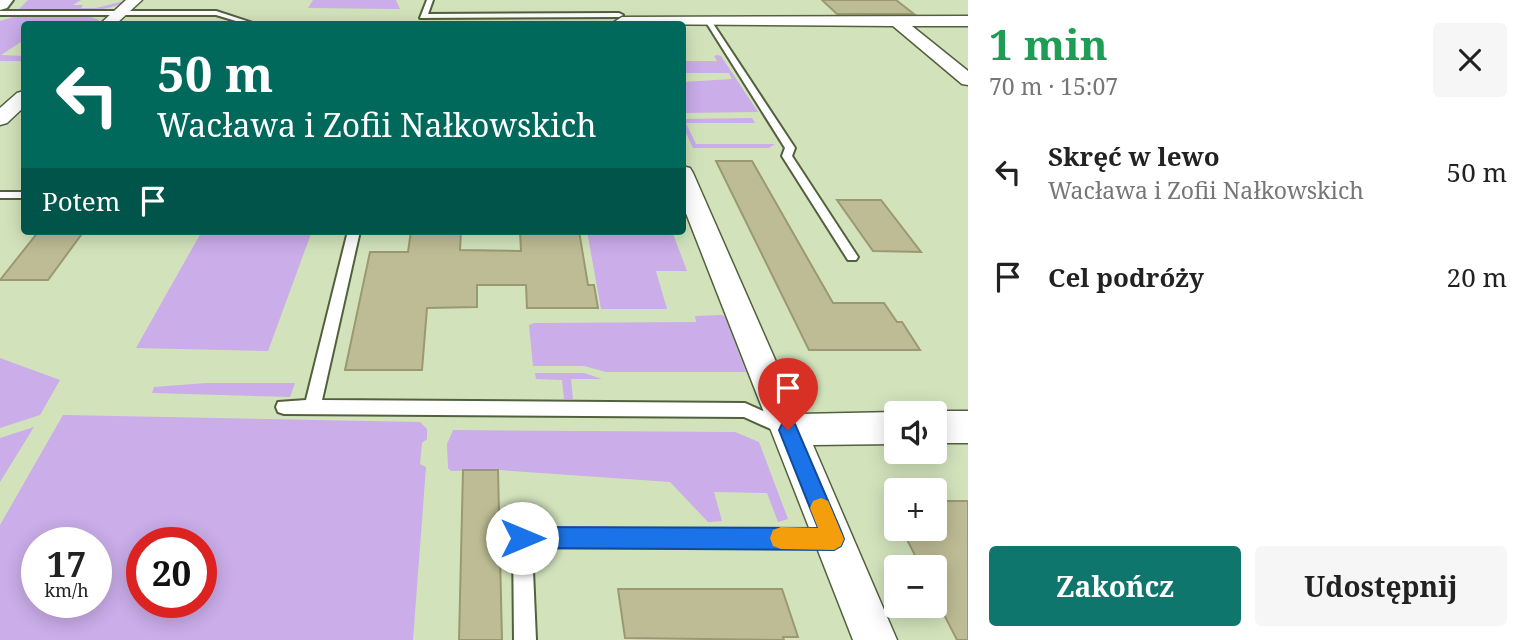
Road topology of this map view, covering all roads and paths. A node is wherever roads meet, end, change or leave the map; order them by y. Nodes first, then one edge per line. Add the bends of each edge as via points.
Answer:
1 (4, 0) edge
2 (135, 0) edge
3 (430, 0) edge
4 (613, 0) edge
5 (0, 4) edge
6 (121, 12) junction
7 (0, 13) edge
8 (621, 20) edge
9 (110, 21) edge
10 (242, 21) edge
11 (707, 21) junction
12 (897, 21) junction
13 (968, 22) edge
14 (968, 80) edge
15 (21, 100) edge
16 (0, 118) edge
17 (686, 183) edge
18 (0, 195) edge
19 (21, 195) edge
20 (354, 235) edge
21 (852, 257) dead end
22 (284, 407) dead end
23 (312, 407) junction
24 (968, 426) edge
25 (947, 427) edge
26 (884, 428) edge
27 (788, 430) junction
28 (834, 539) junction
29 (526, 640) edge
30 (876, 640) edge

1 - 5 street
2 - 6 street
3 - 8 lane via 423,16 580,14
4 - 8 street
6 - 7 lane
6 - 9 street
6 - 10 lane via 216,13
8 - 11 street
11 - 12 street
11 - 21 lane via 790,148 787,156
12 - 13 street
12 - 14 street
15 - 16 street
17 - 27 street
18 - 19 lane
20 - 23 lane
22 - 23 lane
23 - 27 lane via 745,410
24 - 25 street
26 - 27 street
27 - 28 street
28 - 29 lane via 522,538
28 - 30 street

